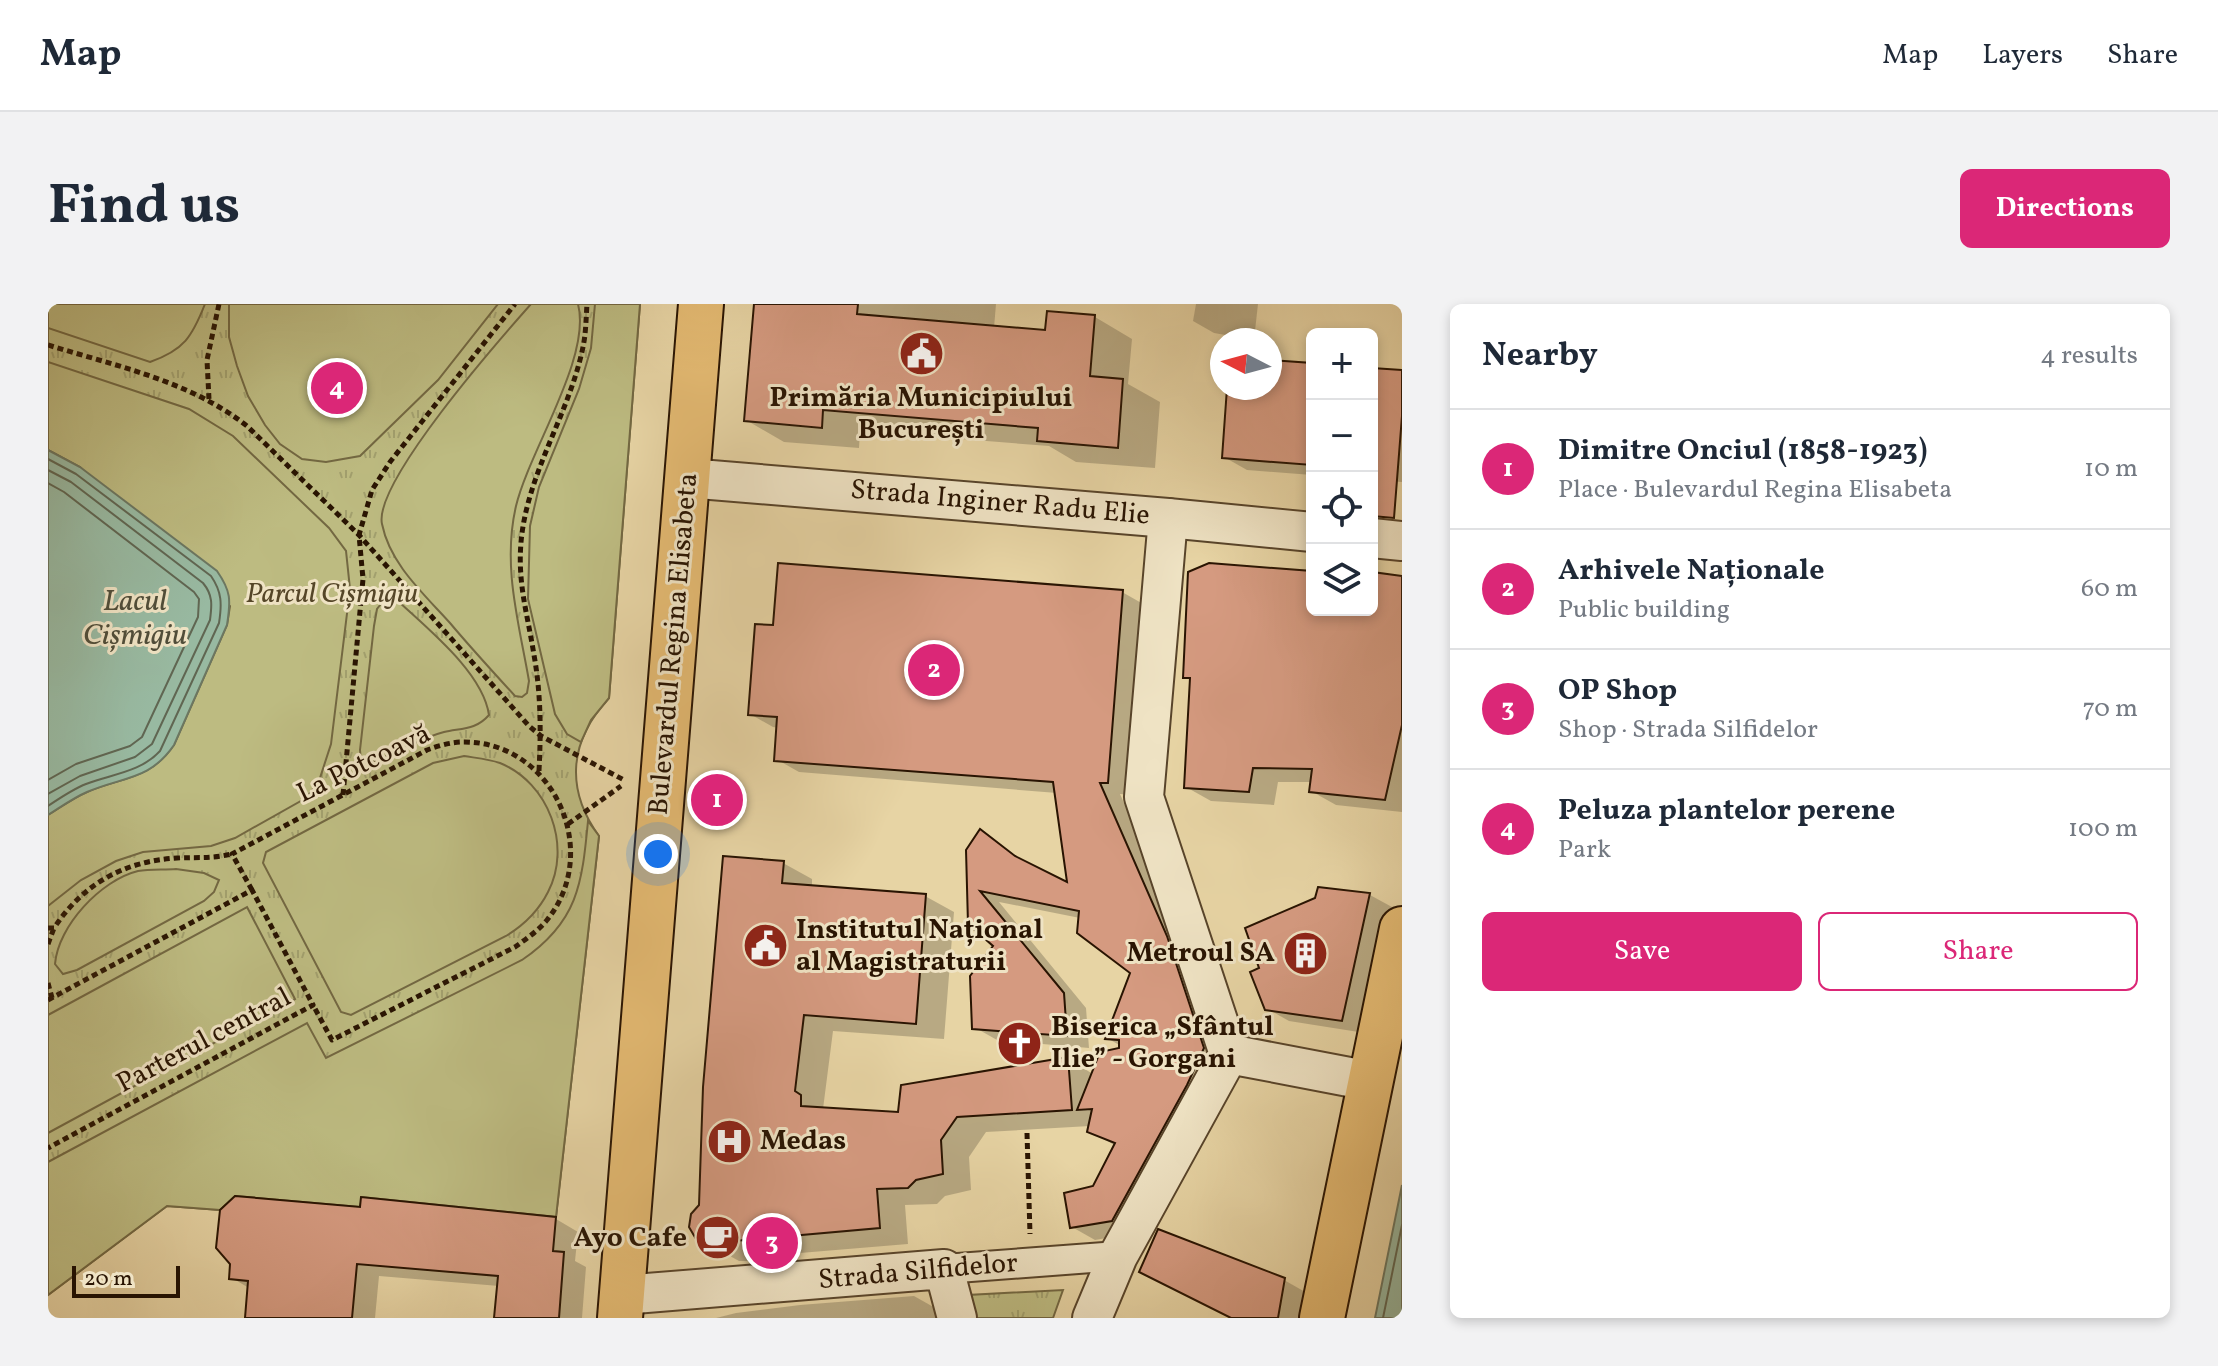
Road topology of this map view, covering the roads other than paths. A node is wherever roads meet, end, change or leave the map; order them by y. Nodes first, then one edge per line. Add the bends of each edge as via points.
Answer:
1 (701, 304) edge
2 (687, 478) junction
3 (1168, 518) junction
4 (1306, 531) edge
5 (1378, 539) edge
6 (1402, 541) edge
7 (1402, 929) edge
8 (1229, 1054) junction
9 (1370, 1081) junction
10 (1118, 1256) junction
11 (944, 1269) junction
12 (621, 1306) edge
13 (957, 1318) edge
14 (1092, 1318) edge
15 (1322, 1318) edge

1 - 2 main road, Bulevardul Regina Elisabeta
2 - 3 street, Strada Inginer Radu Elie
2 - 12 main road, Bulevardul Regina Elisabeta
3 - 4 street, Strada Inginer Radu Elie
3 - 8 street via 1144,797
5 - 6 street
7 - 9 main road
8 - 9 street
8 - 10 street
9 - 15 main road
10 - 11 street, Strada Silfidelor
10 - 14 street
11 - 12 street, Strada Silfidelor
11 - 13 street

